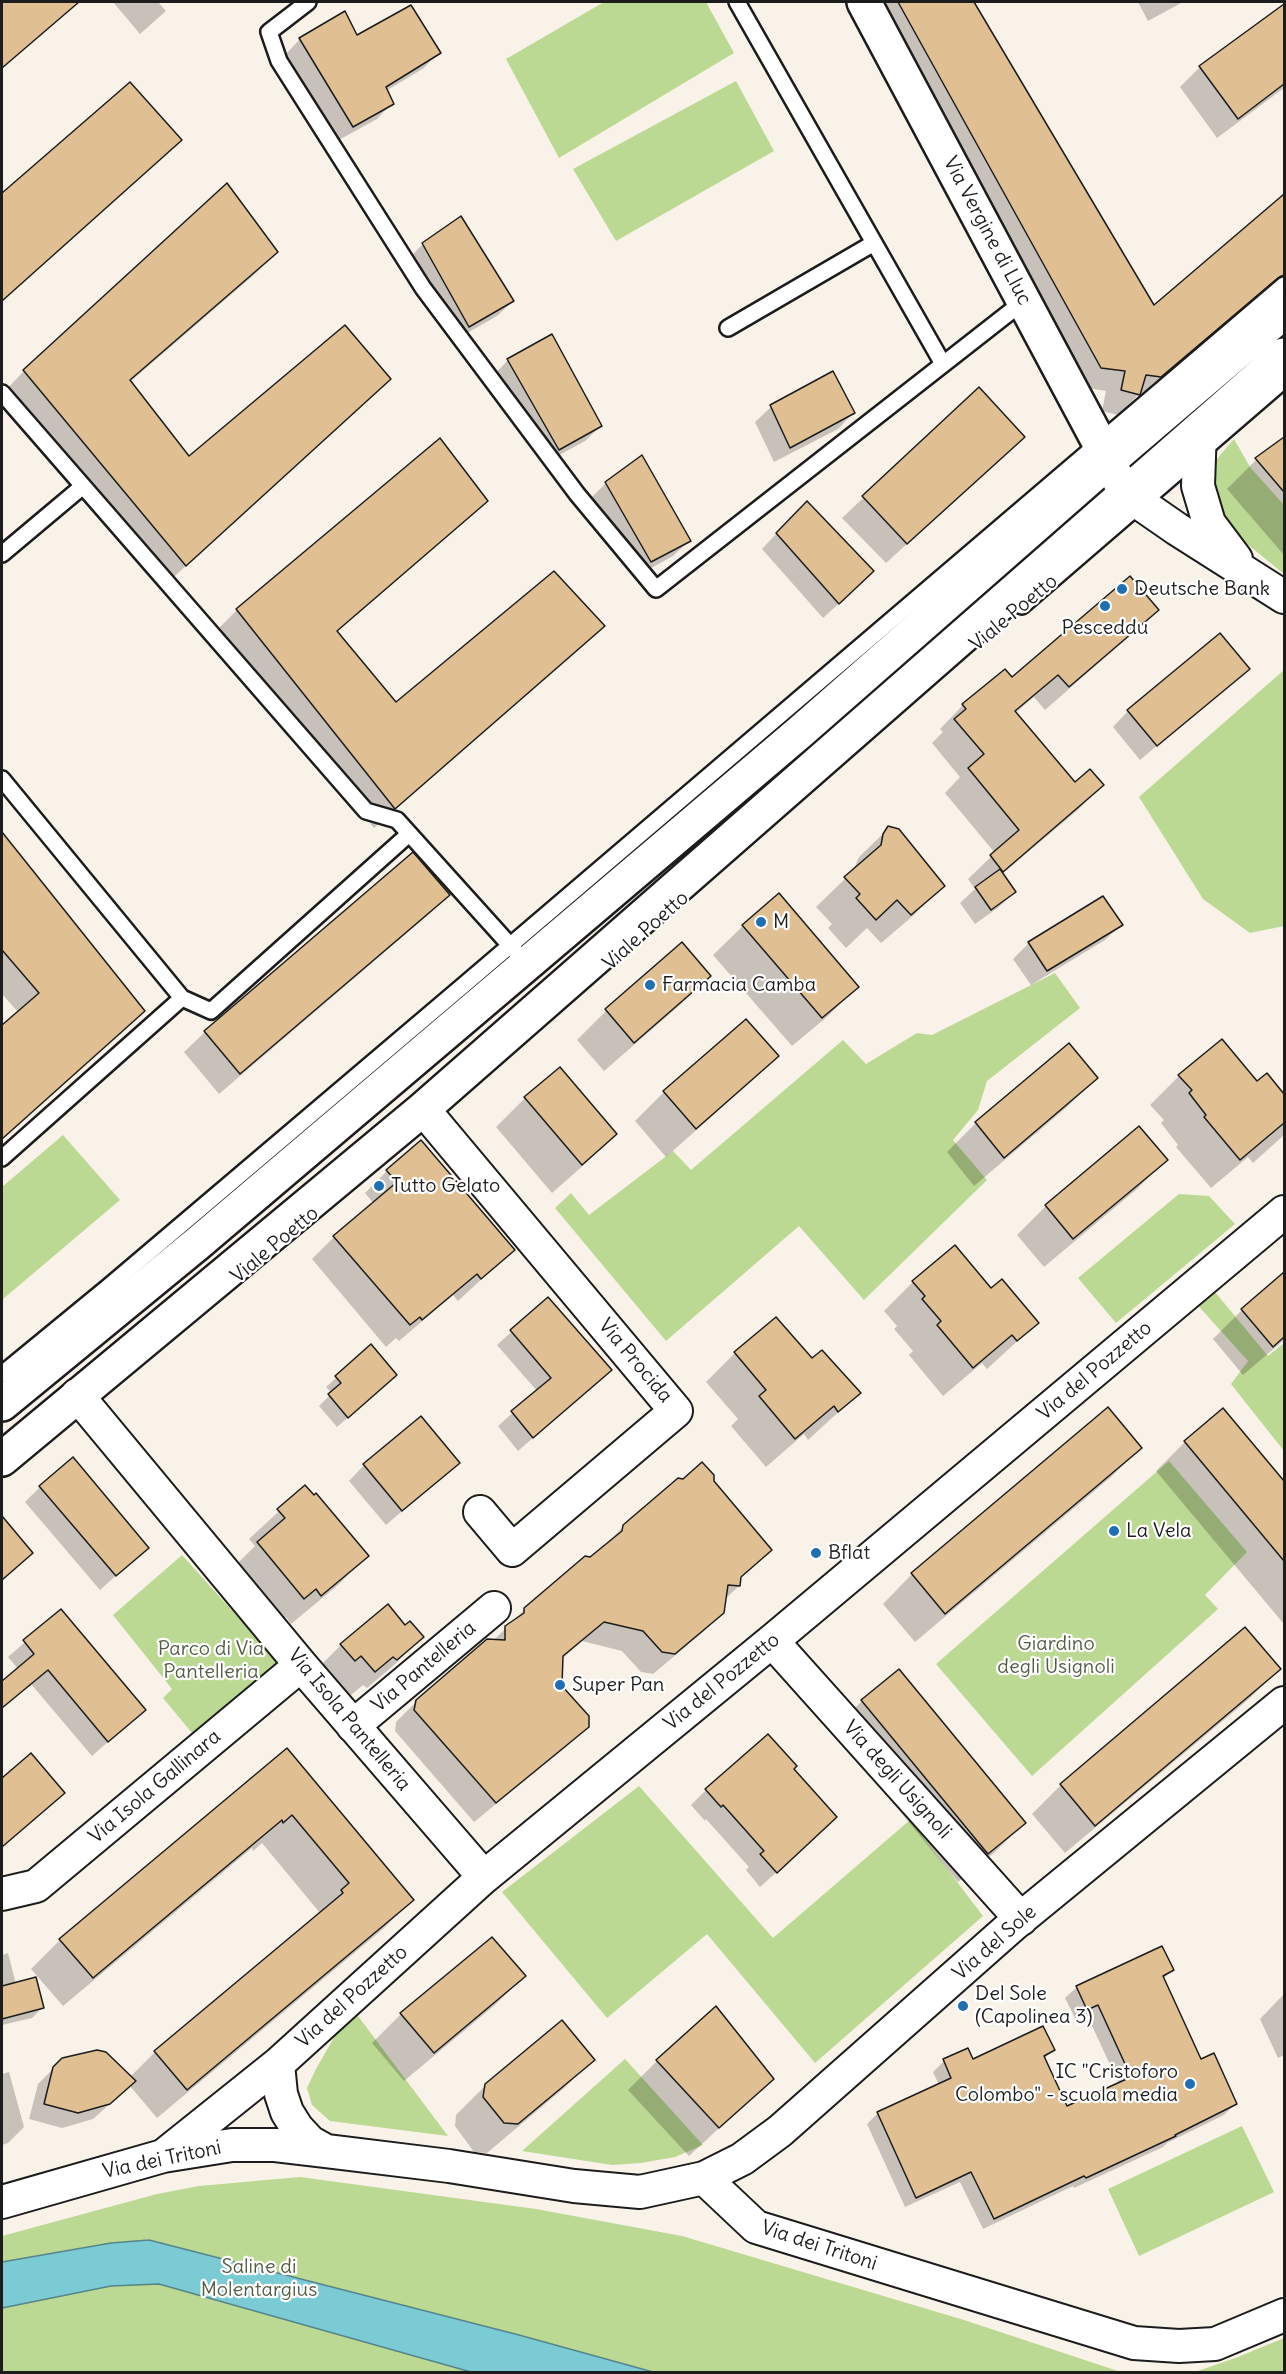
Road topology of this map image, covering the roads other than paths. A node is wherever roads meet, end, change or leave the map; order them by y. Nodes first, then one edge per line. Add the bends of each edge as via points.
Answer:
1 (308, 2) edge
2 (736, 2) edge
3 (864, 2) edge
4 (874, 243) junction
5 (1284, 285) edge
6 (1024, 301) junction
7 (1284, 312) edge
8 (728, 328) dead end
9 (1284, 355) edge
10 (943, 364) junction
11 (1284, 380) edge
12 (2, 393) edge
13 (1200, 441) junction
14 (1104, 452) junction
15 (83, 486) junction
16 (1133, 499) junction
17 (2, 554) edge
18 (1274, 591) edge
19 (1010, 616) dead end
20 (974, 647) dead end
21 (2, 779) edge
22 (409, 834) junction
23 (518, 954) junction
24 (182, 998) junction
25 (426, 1112) junction
26 (2, 1158) edge
27 (1284, 1212) edge
28 (2, 1374) edge
29 (81, 1400) junction
30 (2, 1404) edge
31 (2, 1459) edge
32 (2, 1475) edge
33 (480, 1512) dead end
34 (494, 1608) dead end
35 (772, 1641) junction
36 (301, 1665) junction
37 (1284, 1703) edge
38 (353, 1726) junction
39 (484, 1877) junction
40 (2, 1894) edge
41 (1021, 1919) junction
42 (278, 2064) junction
43 (326, 2151) junction
44 (162, 2156) junction
45 (704, 2178) junction
46 (2, 2202) edge
47 (1284, 2315) edge

1 - 10 lane via 268,32 279,61 423,288 577,494 656,589
2 - 4 lane
3 - 6 main road, Via Vergine di Lluc
4 - 8 lane
4 - 10 lane
5 - 14 lane
6 - 10 lane
6 - 14 main road, Via Vergine di Lluc
7 - 14 main road
9 - 13 main road, Viale Poetto
11 - 13 lane, Viale Poetto
12 - 15 lane
13 - 16 main road, Viale Poetto
13 - 18 street via 1198,486 1209,524 1233,556
14 - 16 street
14 - 23 main road via 800,732
15 - 17 lane
15 - 22 lane via 366,811 397,820
16 - 18 street
16 - 19 lane, Viale Poetto
16 - 25 main road, Viale Poetto
20 - 25 lane, Viale Poetto via 596,975
21 - 24 lane
22 - 23 lane
22 - 24 lane via 211,1011
23 - 28 lane
23 - 30 main road via 207,1235
24 - 26 lane
25 - 29 main road, Viale Poetto
25 - 33 street, Via Procida via 676,1411 512,1550
27 - 35 street, Via del Pozzetto
29 - 31 main road, Viale Poetto
29 - 32 lane, Viale Poetto
29 - 36 street, Via Isola Pantelleria
34 - 38 street, Via Pantelleria
35 - 39 street, Via del Pozzetto
35 - 41 street, Via degli Usignoli
36 - 38 street, Via Isola Pantelleria
36 - 40 street, Via Isola Gallinara via 36,1886
37 - 41 street, Via del Sole
38 - 39 street, Via Isola Pantelleria
39 - 42 street, Via del Pozzetto
41 - 45 street, Via del Sole via 780,2131 742,2159
42 - 43 street, Via dei Tritoni via 287,2112 310,2142
42 - 44 street, Via del Pozzetto
43 - 44 street, Via dei Tritoni via 232,2145
43 - 45 street, Via dei Tritoni via 640,2192
44 - 46 street, Via dei Tritoni
45 - 47 street, Via dei Tritoni via 756,2227 1134,2343 1215,2344

